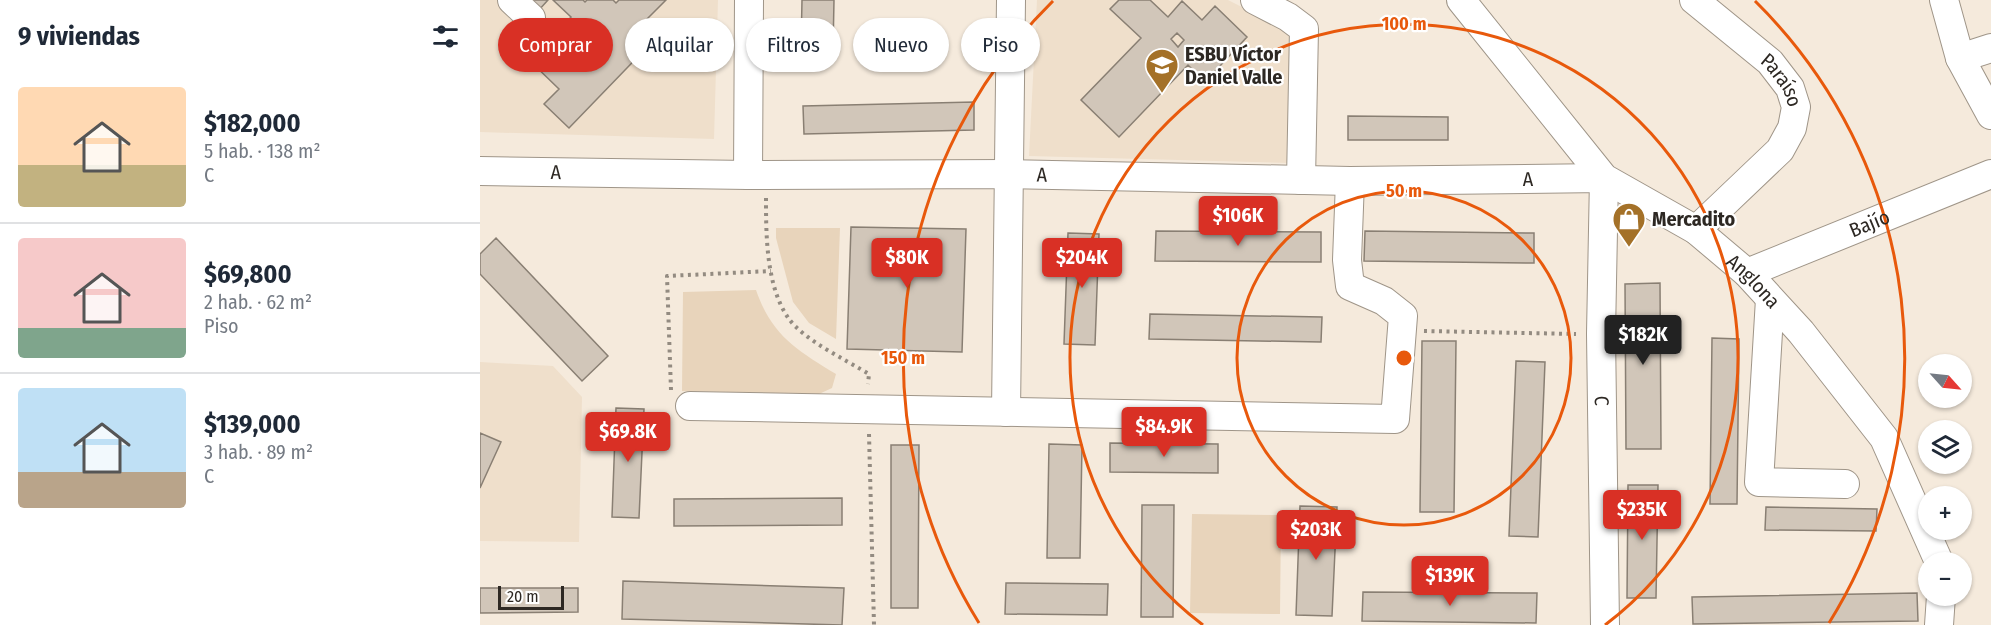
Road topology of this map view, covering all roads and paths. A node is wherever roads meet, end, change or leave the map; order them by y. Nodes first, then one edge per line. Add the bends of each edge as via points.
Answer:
1 (749, 0) edge
2 (1011, 0) edge
3 (1255, 0) edge
4 (1461, 0) edge
5 (1694, 0) edge
6 (1944, 0) edge
7 (1991, 48) edge
8 (1960, 58) junction
9 (1991, 115) edge
10 (480, 171) edge
11 (1008, 174) junction
12 (1991, 174) edge
13 (748, 175) junction
14 (1604, 178) junction
15 (1301, 180) junction
16 (1350, 181) junction
17 (1696, 230) junction
18 (771, 272) dead end
19 (1748, 273) junction
20 (1770, 299) junction
21 (1402, 330) junction
22 (1601, 334) junction
23 (690, 406) joint
24 (1006, 412) junction
25 (1845, 484) dead end
26 (1935, 552) edge
27 (1940, 606) edge
28 (1605, 625) edge
29 (1939, 625) edge

1 - 13 street
2 - 11 street
3 - 15 street via 1304,29
4 - 14 street, Anglona
5 - 17 street, Paraíso via 1770,62 1790,88 1796,107 1792,128 1780,150
6 - 8 street
7 - 8 street
8 - 9 street
10 - 13 street, A
11 - 13 street, A
11 - 15 street, A
11 - 24 street
12 - 19 street, Bajío
14 - 16 street, A
14 - 17 street, Anglona
14 - 22 street, C
15 - 16 street, A
16 - 21 street via 1350,286 1384,301 1403,316
17 - 19 street, Anglona
18 - 23 path via 667,276 672,407
19 - 20 street, Anglona
20 - 25 street via 1759,482
20 - 26 street, Anglona via 1801,332 1884,438
21 - 22 path
21 - 24 street via 1395,419
22 - 28 street, C
23 - 24 street
27 - 29 street

